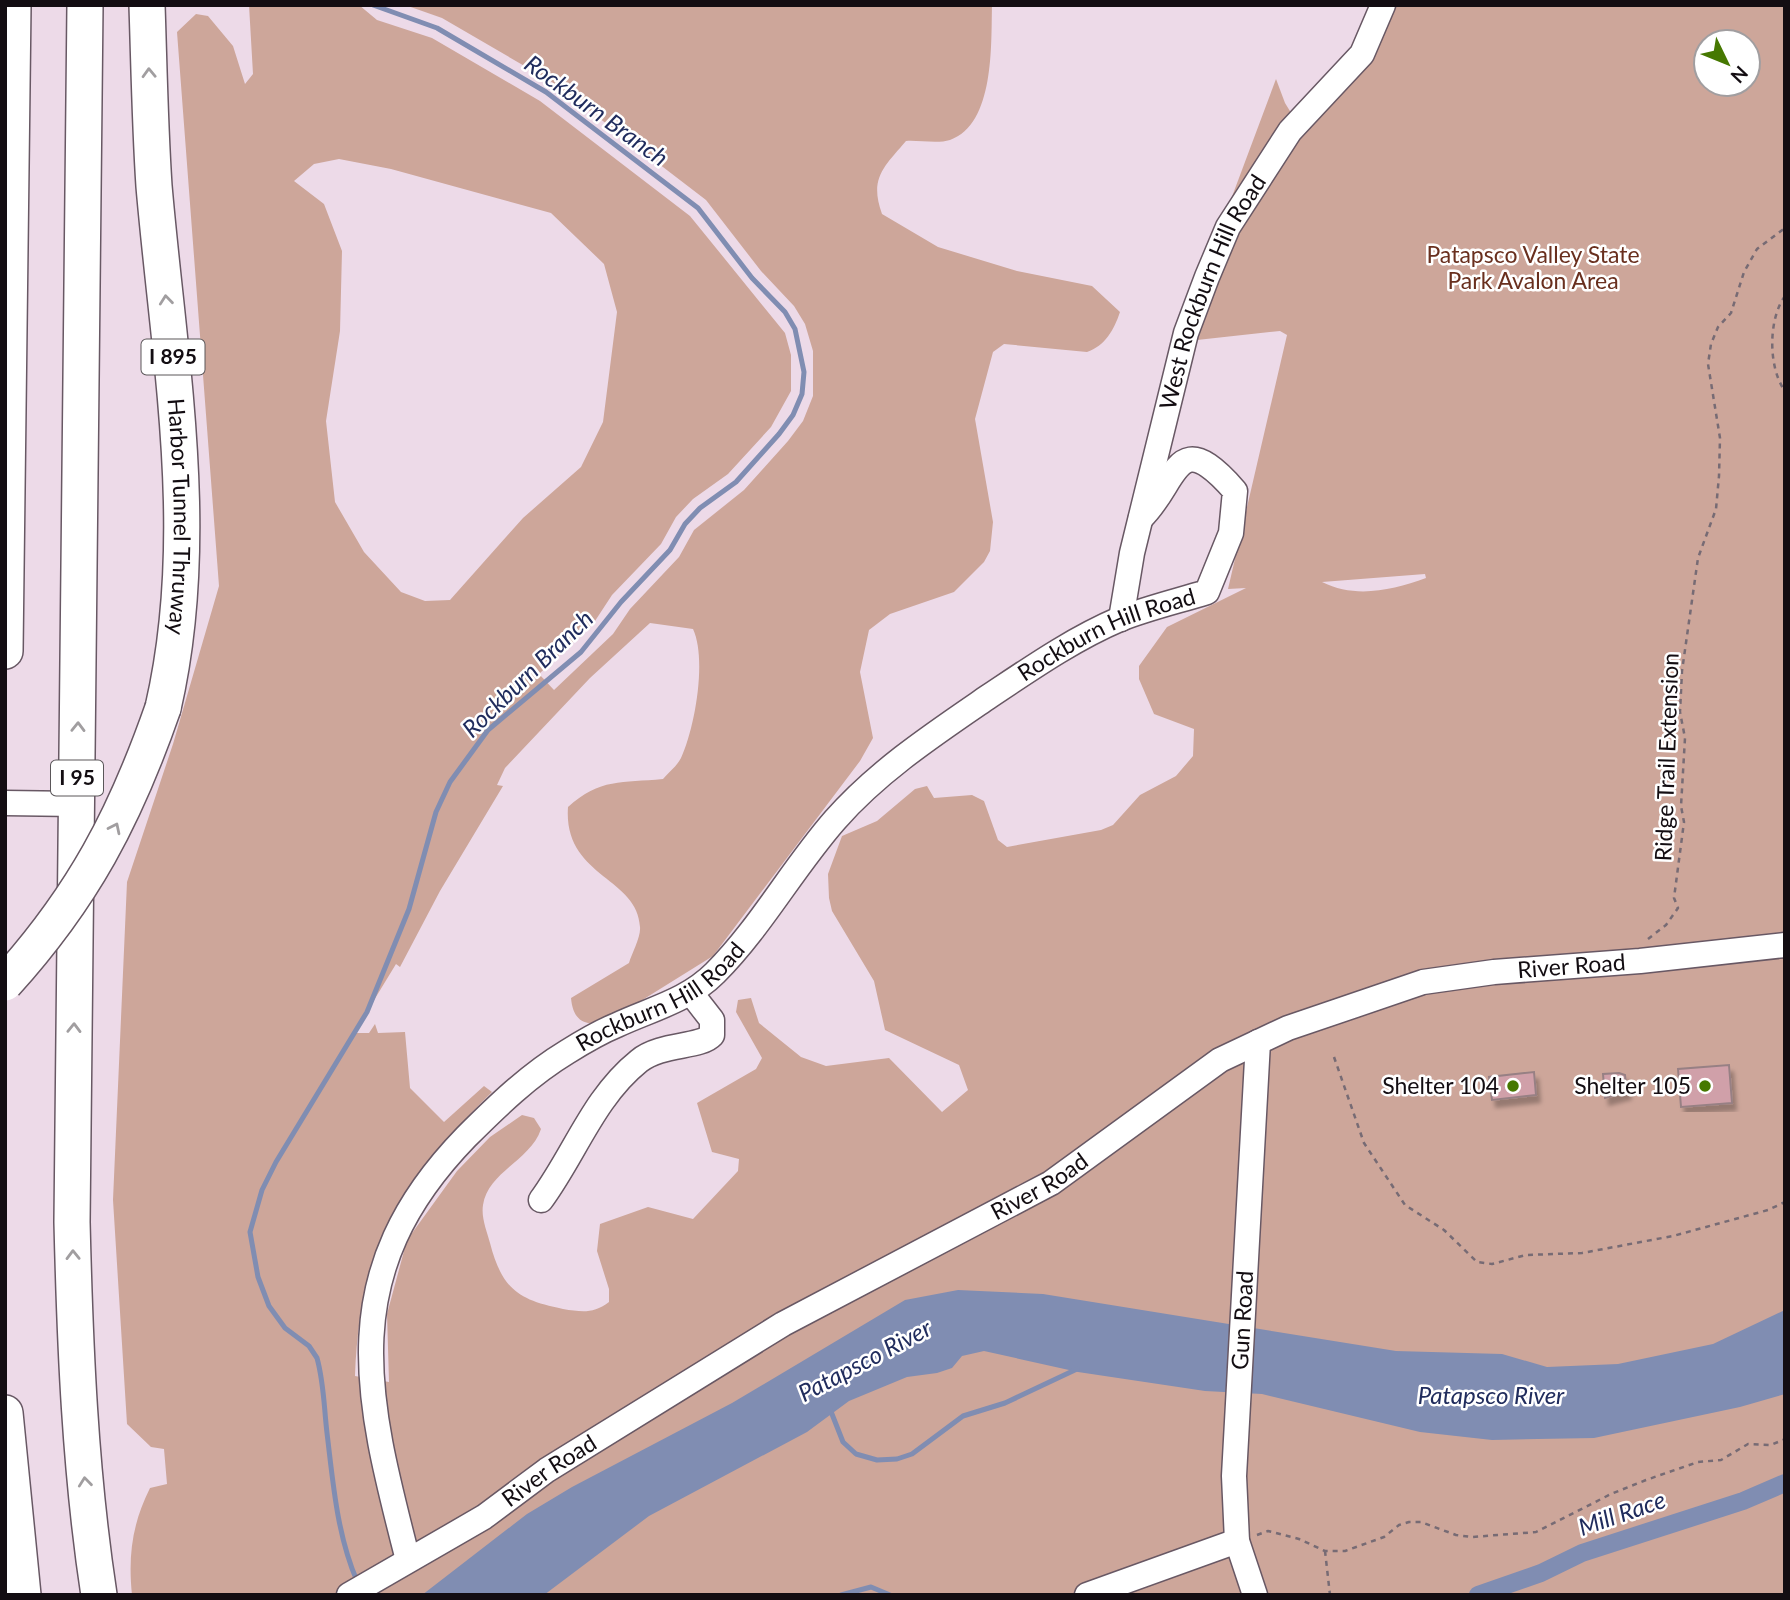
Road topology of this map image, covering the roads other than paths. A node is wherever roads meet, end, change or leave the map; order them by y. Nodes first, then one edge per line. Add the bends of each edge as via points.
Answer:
1 (13, 5) edge
2 (85, 5) edge
3 (147, 5) edge
4 (1383, 5) edge
5 (11, 156) junction
6 (5, 199) edge
7 (1141, 518) junction
8 (1121, 619) junction
9 (5, 651) edge
10 (5, 803) edge
11 (77, 804) junction
12 (1785, 945) edge
13 (5, 983) edge
14 (691, 993) junction
15 (1258, 1042) junction
16 (541, 1200) dead end
17 (5, 1413) edge
18 (1237, 1541) junction
19 (408, 1560) junction
20 (21, 1584) edge
21 (358, 1590) edge
22 (99, 1595) edge
23 (1087, 1595) edge
24 (1255, 1595) edge

1 - 5 highway
11 -> 2 highway, I 95
13 -> 3 highway, Harbor Tunnel Thruway / I 895, bridge via 63,913 95,865 141,772 175,655 184,527 175,377 154,184
4 - 7 street, West Rockburn Hill Road via 1362,54 1290,131 1228,227 1186,333
5 - 6 highway
5 - 9 highway
7 - 8 street, West Rockburn Hill Road
7 - 8 street, Rockburn Hill Road via 1156,504 1172,470 1184,461 1194,459 1217,470 1236,491 1231,533 1207,592
8 - 14 street, Rockburn Hill Road via 1020,676 940,730 867,788 809,852 735,953
10 - 11 street
22 -> 11 highway, I 95 via 75,1329 72,1222
12 - 15 street, River Road via 1423,982 1352,1004
14 - 16 street via 712,1020 712,1035 705,1041 664,1047 638,1061 591,1115
14 - 19 street, Rockburn Hill Road via 615,1025 522,1084 446,1158 396,1231 382,1266 370,1348 386,1473
15 - 18 street, Gun Road via 1236,1410
15 - 19 street, River Road via 1175,1090 1051,1183 783,1324 547,1470 484,1517
17 - 20 highway
18 - 23 street
18 - 24 street, Gun Road
19 - 21 street, River Road

